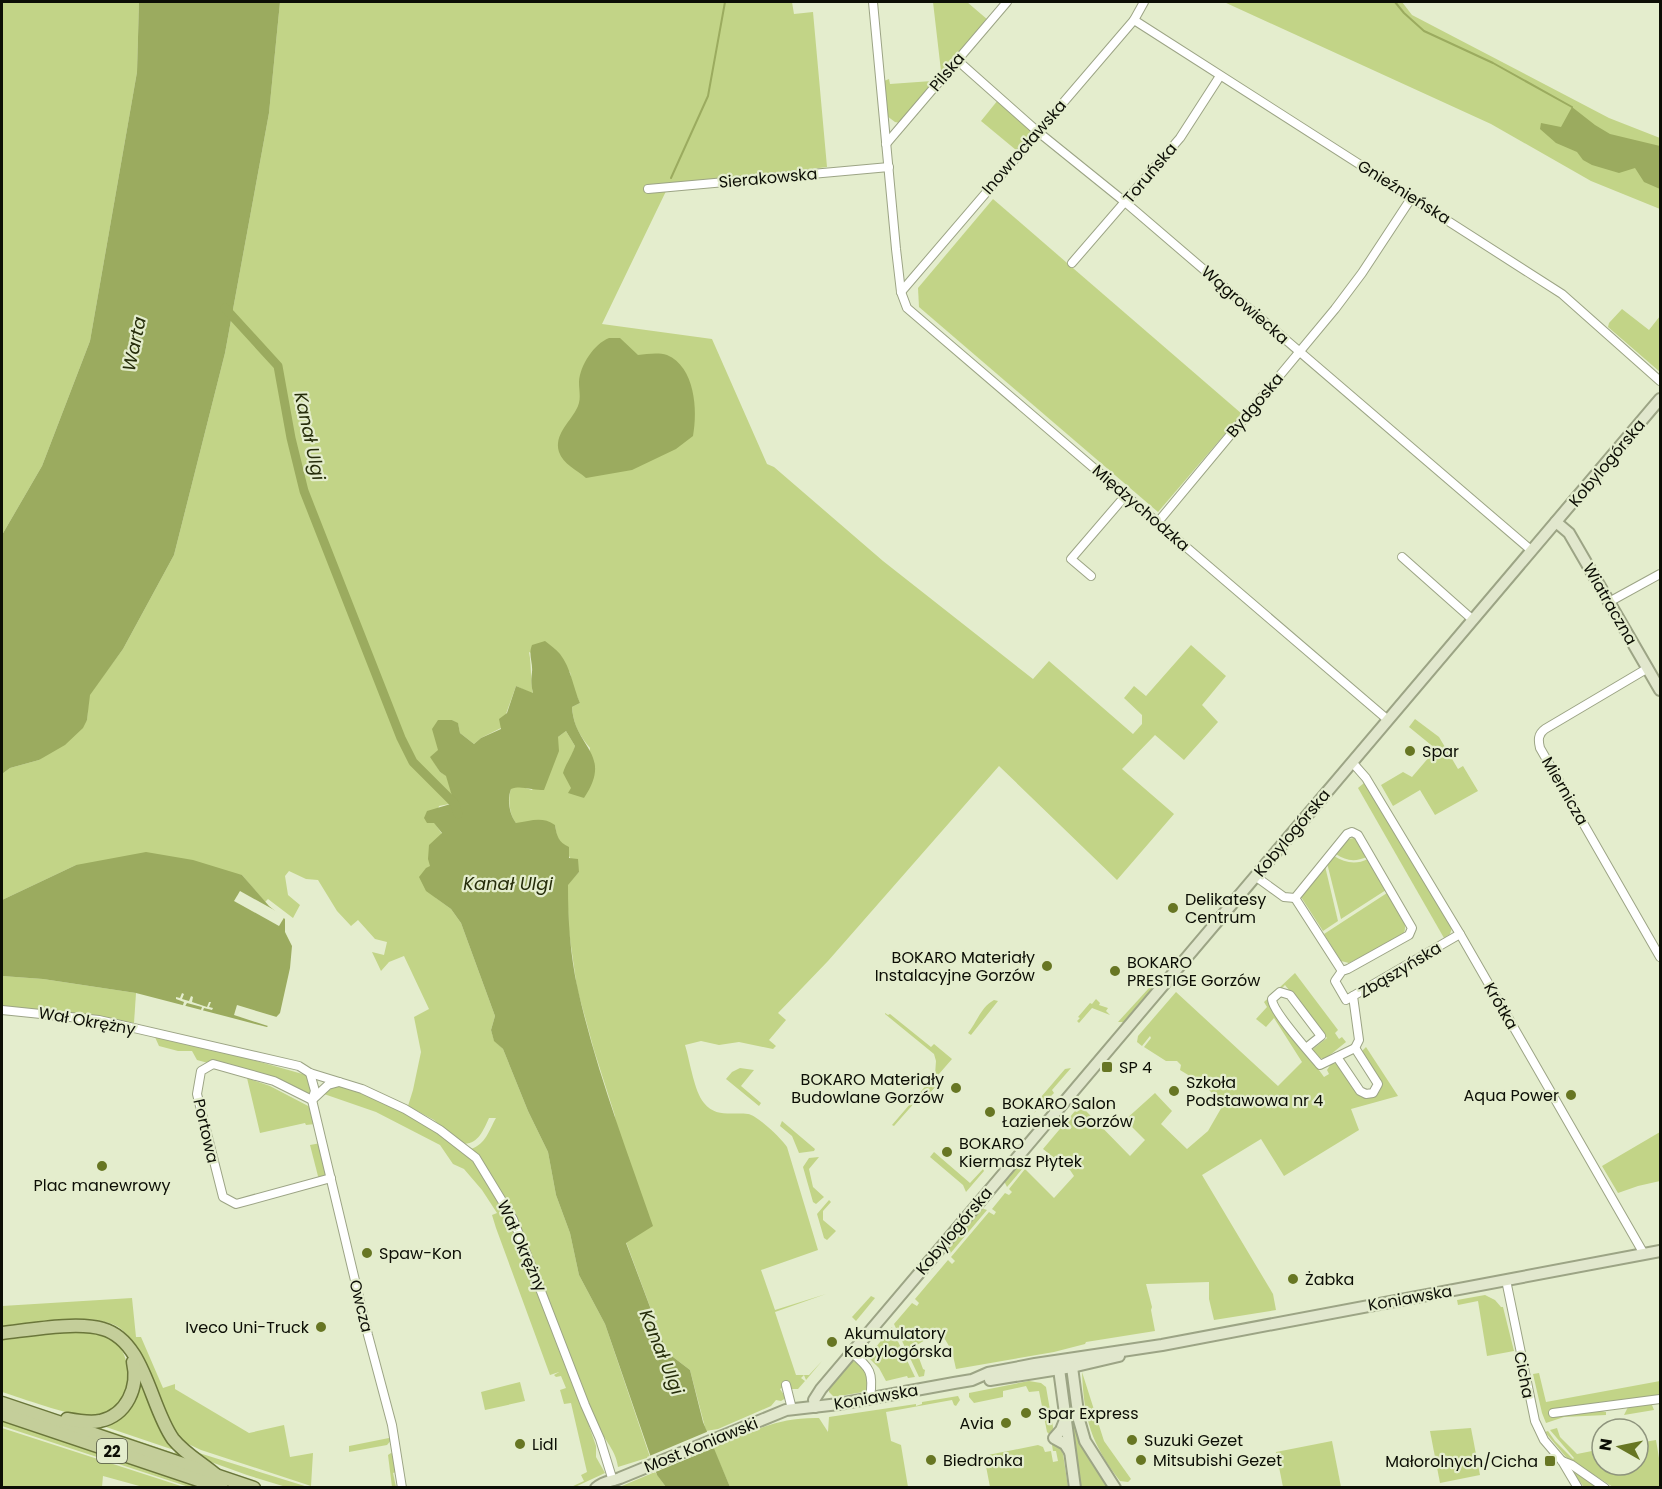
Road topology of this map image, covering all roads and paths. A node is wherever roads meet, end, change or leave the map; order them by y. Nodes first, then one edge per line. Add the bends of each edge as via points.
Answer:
1 (873, 2) edge
2 (1007, 2) edge
3 (1143, 2) edge
4 (1134, 20) junction
5 (957, 60) junction
6 (1220, 76) junction
7 (1037, 131) junction
8 (886, 144) junction
9 (889, 168) junction
10 (648, 189) dead end
11 (1412, 197) junction
12 (1125, 202) junction
13 (1072, 263) dead end
14 (901, 292) junction
15 (1298, 352) junction
16 (1660, 381) edge
17 (1660, 399) edge
18 (1126, 495) junction
19 (1158, 522) junction
20 (1556, 522) junction
21 (1532, 551) junction
22 (1402, 557) dead end
23 (1660, 574) edge
24 (1091, 576) dead end
25 (1609, 602) junction
26 (1473, 620) junction
27 (1648, 668) junction
28 (1660, 690) edge
29 (1388, 720) junction
30 (1352, 762) junction
31 (1255, 876) junction
32 (1295, 898) junction
33 (1460, 934) junction
34 (1660, 957) edge
35 (1342, 971) junction
36 (1353, 996) junction
37 (2, 1010) edge
38 (1306, 1048) junction
39 (1355, 1048) junction
40 (1337, 1057) junction
41 (310, 1073) junction
42 (339, 1082) junction
43 (312, 1100) junction
44 (331, 1178) junction
45 (1660, 1251) edge
46 (1644, 1254) junction
47 (1506, 1280) junction
48 (2, 1333) edge
49 (1160, 1345) junction
50 (131, 1352) junction
51 (851, 1352) junction
52 (1061, 1364) junction
53 (1072, 1367) junction
54 (786, 1384) dead end
55 (870, 1398) junction
56 (1660, 1399) edge
57 (2, 1403) edge
58 (815, 1407) junction
59 (787, 1411) junction
60 (28, 1412) junction
61 (1553, 1413) dead end
62 (2, 1414) edge
63 (1562, 1461) junction
64 (216, 1475) junction
65 (614, 1482) edge
66 (402, 1487) edge
67 (222, 1488) edge
68 (254, 1488) edge
69 (596, 1488) edge
70 (1075, 1488) edge
71 (1115, 1488) edge
72 (1578, 1488) edge
73 (1605, 1488) edge

1 - 8 street
2 - 5 street, Pilska
3 - 4 street, Inowrocławska
4 - 6 street, Gnieźnieńska
4 - 7 street, Inowrocławska
5 - 7 street, Wągrowiecka
5 - 8 street, Pilska
6 - 11 street, Gnieźnieńska
6 - 12 street, Toruńska via 1179,138
7 - 12 street, Wągrowiecka
7 - 14 street, Inowrocławska
8 - 9 street
9 - 10 street, Sierakowska
9 - 14 street
11 - 15 street, Bydgoska via 1362,273
11 - 16 street, Gnieźnieńska via 1562,294
12 - 13 street, Toruńska
12 - 15 street, Wągrowiecka
14 - 18 street, Międzychodzka via 907,308
15 - 19 street, Bydgoska
15 - 21 street, Wągrowiecka
17 - 20 street, Kobylogórska
18 - 19 street, Międzychodzka
18 - 24 street via 1071,559
19 - 29 street, Międzychodzka
20 - 21 street, Kobylogórska
20 - 25 street, Wiatraczna via 1569,533
21 - 26 street, Kobylogórska
22 - 26 street
23 - 25 street
25 - 27 street, Wiatraczna
26 - 29 street, Kobylogórska
27 - 28 street, Wiatraczna
27 - 34 street, Miernicza via 1545,729 1538,741
29 - 30 street, Kobylogórska
30 - 31 street, Kobylogórska
30 - 33 street, Krótka via 1366,778
31 - 32 street via 1284,897
31 - 51 street, Kobylogórska
32 - 35 street
32 - 35 street via 1347,834 1356,832 1412,928 1409,935
33 - 36 street, Zbąszyńska
33 - 46 street, Krótka
35 - 36 street via 1335,981 1346,1000
36 - 39 street, Zbąszyńska via 1359,1040
37 - 41 street, Wał Okrężny via 99,1020 299,1066
38 - 38 street via 1321,1036 1290,995 1280,992 1272,999 1274,1008
38 - 40 street via 1320,1065
39 - 40 street
39 - 40 street via 1377,1084 1373,1093 1360,1090
41 - 42 street, Wał Okrężny
41 - 43 street via 315,1091
42 - 43 street via 328,1085
42 - 65 street, Wał Okrężny via 405,1109 476,1158 509,1211 525,1247
43 - 44 street, Owcza
43 - 44 street, Portowa via 274,1081 213,1064 201,1071 197,1094 223,1197 236,1204
44 - 66 street, Owcza via 392,1425
45 - 46 street, Koniawska
46 - 47 street, Koniawska
47 - 49 street, Koniawska
47 - 63 street, Cicha via 1532,1413 1544,1440
48 - 50 main road via 98,1327 119,1337
49 - 52 street, Koniawska
49 - 53 street, Koniawska
50 - 60 main road via 134,1387 126,1404 112,1416 84,1422
50 - 64 main road via 173,1439
51 - 55 street via 870,1370
51 - 58 street, Kobylogórska via 818,1391
52 - 53 street, Koniawska
52 - 55 street, Koniawska via 989,1380
52 - 70 street
53 - 71 street via 1085,1441
54 - 59 street
55 - 58 street, Koniawska
56 - 61 street
57 - 60 main road, 22
58 - 59 street, Koniawska
59 - 65 street, Most Koniawski
60 - 64 main road, 22
62 - 67 main road, 22
63 - 72 street
63 - 73 street
64 - 68 main road, 22
65 - 69 street, Most Koniawski via 607,1480

